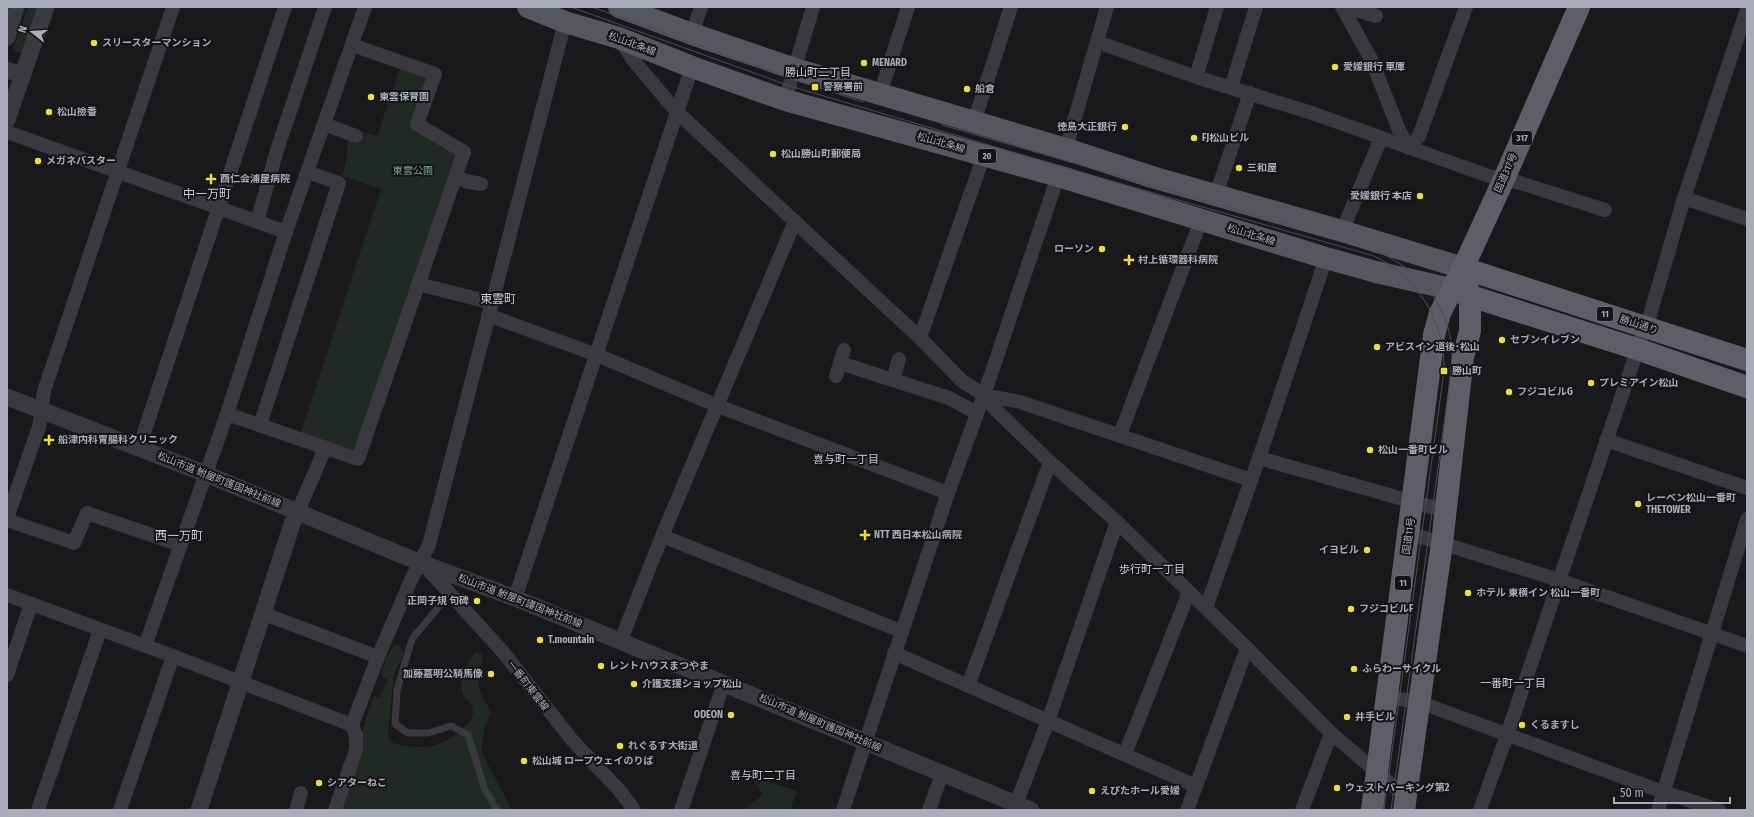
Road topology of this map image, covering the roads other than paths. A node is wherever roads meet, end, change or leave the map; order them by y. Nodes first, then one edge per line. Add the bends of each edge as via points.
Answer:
1 (16, 7) edge
2 (46, 7) edge
3 (173, 7) edge
4 (285, 7) edge
5 (325, 7) edge
6 (365, 7) edge
7 (528, 7) edge
8 (620, 7) edge
9 (701, 7) edge
10 (813, 7) edge
11 (908, 7) edge
12 (1011, 7) edge
13 (1106, 7) edge
14 (1218, 7) edge
15 (1256, 7) edge
16 (1342, 7) edge
17 (1347, 7) edge
18 (1466, 7) edge
19 (1579, 7) edge
20 (1747, 9) edge
21 (1376, 16) dead end
22 (565, 22) junction
23 (692, 34) junction
24 (7, 37) edge
25 (619, 38) junction
26 (1097, 42) junction
27 (352, 44) junction
28 (692, 67) junction
29 (795, 69) junction
30 (7, 70) edge
31 (23, 74) junction
32 (1196, 77) junction
33 (1231, 87) junction
34 (1250, 93) junction
35 (880, 94) junction
36 (785, 100) junction
37 (677, 112) junction
38 (7, 120) edge
39 (974, 122) junction
40 (324, 124) junction
41 (7, 132) edge
42 (356, 136) dead end
43 (1381, 138) junction
44 (1409, 148) junction
45 (1066, 149) junction
46 (984, 155) junction
47 (118, 172) junction
48 (307, 172) junction
49 (456, 176) junction
50 (1058, 176) junction
51 (1504, 179) junction
52 (481, 184) dead end
53 (1216, 195) junction
54 (1684, 198) junction
55 (219, 208) junction
56 (1605, 210) dead end
57 (1747, 219) edge
58 (1202, 220) junction
59 (257, 222) junction
60 (795, 222) junction
61 (1342, 231) junction
62 (286, 232) junction
63 (1326, 258) junction
64 (1463, 268) junction
65 (418, 284) junction
66 (1461, 293) junction
67 (490, 309) junction
68 (1645, 327) junction
69 (920, 338) junction
70 (1637, 349) junction
71 (597, 355) junction
72 (899, 359) dead end
73 (1747, 360) edge
74 (840, 363) dead end
75 (894, 380) junction
76 (1747, 387) edge
77 (984, 395) junction
78 (7, 397) edge
79 (718, 406) junction
80 (42, 410) junction
81 (977, 413) junction
82 (227, 414) junction
83 (260, 426) junction
84 (1120, 435) junction
85 (1606, 440) junction
86 (139, 448) junction
87 (325, 449) junction
88 (1259, 458) junction
89 (1050, 462) junction
90 (206, 474) junction
91 (1251, 480) junction
92 (1747, 488) edge
93 (948, 493) junction
94 (1413, 502) junction
95 (298, 511) junction
96 (1445, 511) junction
97 (7, 519) edge
98 (1747, 519) edge
99 (1117, 522) junction
100 (1409, 533) junction
101 (662, 536) junction
102 (1442, 543) junction
103 (180, 545) junction
104 (421, 563) junction
105 (1559, 580) junction
106 (1189, 592) junction
107 (7, 595) edge
108 (454, 597) junction
109 (515, 598) junction
110 (31, 604) junction
111 (1206, 608) junction
112 (262, 613) junction
113 (100, 630) junction
114 (901, 631) junction
115 (1712, 633) junction
116 (621, 640) junction
117 (145, 646) junction
118 (1747, 646) edge
119 (1247, 648) junction
120 (894, 653) junction
121 (173, 656) junction
122 (378, 657) junction
123 (7, 675) edge
124 (241, 682) junction
125 (724, 683) junction
126 (968, 686) junction
127 (1388, 697) junction
128 (1419, 702) junction
129 (1048, 721) junction
130 (352, 725) junction
131 (1331, 733) junction
132 (1507, 735) junction
133 (866, 742) junction
134 (1125, 754) junction
135 (1377, 773) junction
136 (942, 774) junction
137 (1196, 786) junction
138 (1663, 792) junction
139 (302, 793) dead end
140 (1405, 804) edge
141 (1024, 807) edge
142 (38, 810) edge
143 (120, 810) edge
144 (199, 810) edge
145 (296, 810) edge
146 (335, 810) edge
147 (497, 810) edge
148 (634, 810) edge
149 (681, 810) edge
150 (843, 810) edge
151 (929, 810) edge
152 (1187, 810) edge
153 (1302, 810) edge
154 (1372, 810) edge
155 (1480, 810) edge
156 (1658, 810) edge
157 (1719, 810) edge

1 - 24 street
2 - 31 street
3 - 47 street
4 - 55 street
5 - 59 street via 277,150
6 - 27 street
7 - 22 main road, 松山北条線 / 20
8 - 23 main road
9 - 23 street
10 - 29 street
11 - 35 street
12 - 39 street
13 - 26 street
14 - 32 street
15 - 33 street
16 - 44 street via 1371,59
17 - 21 street
18 - 44 street via 1419,136
19 - 51 highway, 国道317号 / 317
20 - 54 street
22 - 25 main road, 松山北条線 / 20
22 - 67 street
23 - 29 main road
25 - 28 main road, 松山北条線 / 20
25 - 37 street via 633,60
26 - 32 street
26 - 45 street
27 - 40 street
27 - 49 street via 435,74 417,124 464,152
28 - 36 main road, 松山北条線 / 20
28 - 37 street
29 - 35 main road
29 - 36 street
30 - 31 street
31 - 38 street
32 - 33 street
33 - 34 street
34 - 43 street
34 - 53 street
35 - 39 main road
36 - 46 main road, 松山北条線 / 20
37 - 60 street
37 - 71 street
39 - 45 main road
40 - 42 street
40 - 48 street
41 - 47 street
43 - 44 street
43 - 61 street
44 - 51 street
45 - 53 main road
46 - 50 main road, 松山北条線 / 20
46 - 69 street
47 - 55 street
47 - 80 street via 44,391
48 - 62 street
48 - 83 street via 339,183
49 - 52 street via 465,181
49 - 65 street
50 - 58 main road, 松山北条線 / 20
50 - 77 street
51 - 56 street
51 - 64 highway, 国道317号 / 317
53 - 61 main road
54 - 57 street
54 - 68 street
55 - 59 street
55 - 86 street
58 - 63 main road, 松山北条線 / 20
58 - 84 street
59 - 62 street
60 - 69 street
60 - 79 street
61 - 64 main road
62 - 82 street
63 - 66 main road, 松山北条線 / 20
63 - 88 street
64 - 66 highway
64 - 68 highway, 勝山通り / 11
65 - 67 street
65 - 87 street via 358,459
66 - 70 highway, 11
66 - 94 highway, 国道11号 / 11 via 1440,313 1434,335
66 - 96 highway via 1470,331 1463,357
67 - 71 street
67 - 104 street via 429,545
68 - 70 street
68 - 73 highway, 勝山通り / 11
69 - 77 street via 962,381
70 - 76 highway, 11
70 - 85 street
71 - 79 street
71 - 109 street
72 - 75 street
74 - 75 street
75 - 81 street via 949,398
77 - 81 street
77 - 84 street via 1020,402
77 - 89 street
78 - 80 street, 松山市道 鮒屋町護国神社前線
79 - 93 street
79 - 101 street
80 - 86 street, 松山市道 鮒屋町護国神社前線
80 - 97 street via 39,427
81 - 93 street
82 - 83 street
82 - 90 street
83 - 87 street
84 - 91 street
85 - 92 street
85 - 105 street
86 - 90 street, 松山市道 鮒屋町護国神社前線
87 - 95 street
88 - 91 street
88 - 94 street
89 - 99 street
89 - 126 street
90 - 95 street, 松山市道 鮒屋町護国神社前線
90 - 103 street
91 - 111 street
93 - 114 street
94 - 96 street
94 - 100 highway, 国道11号 / 11
95 - 104 street, 松山市道 鮒屋町護国神社前線
95 - 112 street
96 - 102 highway
97 - 103 street via 74,543 87,513
98 - 115 street
99 - 106 street
99 - 129 street
100 - 102 street
100 - 127 highway, 国道11号 / 11
101 - 114 street
101 - 116 street
102 - 105 street
102 - 128 highway
103 - 117 street
104 - 108 street, 一番町東雲線
104 - 109 street, 松山市道 鮒屋町護国神社前線
104 - 122 street via 411,580
105 - 115 street
105 - 132 street
106 - 111 street
106 - 134 street
107 - 110 street
108 - 147 lane via 441,604 412,639 397,690 394,724 408,733 428,734 451,726 468,735 485,790
108 - 148 street, 一番町東雲線 via 503,652 572,740 620,791
109 - 116 street, 松山市道 鮒屋町護国神社前線
110 - 113 street
110 - 123 street
111 - 119 street
112 - 122 street
112 - 124 street
113 - 117 street
113 - 142 street
114 - 120 street
115 - 118 street
115 - 138 street
116 - 125 street, 松山市道 鮒屋町護国神社前線
117 - 121 street
119 - 131 street
119 - 137 street
120 - 126 street
120 - 133 street
121 - 124 street
121 - 143 street
122 - 130 street
124 - 130 street
124 - 144 street
125 - 133 street, 松山市道 鮒屋町護国神社前線
125 - 149 street
126 - 129 street
127 - 128 street
127 - 135 highway, 国道11号 / 11
128 - 132 street
128 - 140 highway
129 - 134 street
129 - 141 street
130 - 146 street via 356,736 356,750
131 - 135 street
131 - 153 street
132 - 138 street
132 - 155 street
133 - 136 street, 松山市道 鮒屋町護国神社前線
133 - 150 street
134 - 137 street
135 - 140 street
135 - 154 highway, 国道11号 / 11
136 - 141 street, 松山市道 鮒屋町護国神社前線
136 - 151 street
137 - 152 street
138 - 156 street
138 - 157 street
139 - 145 street

